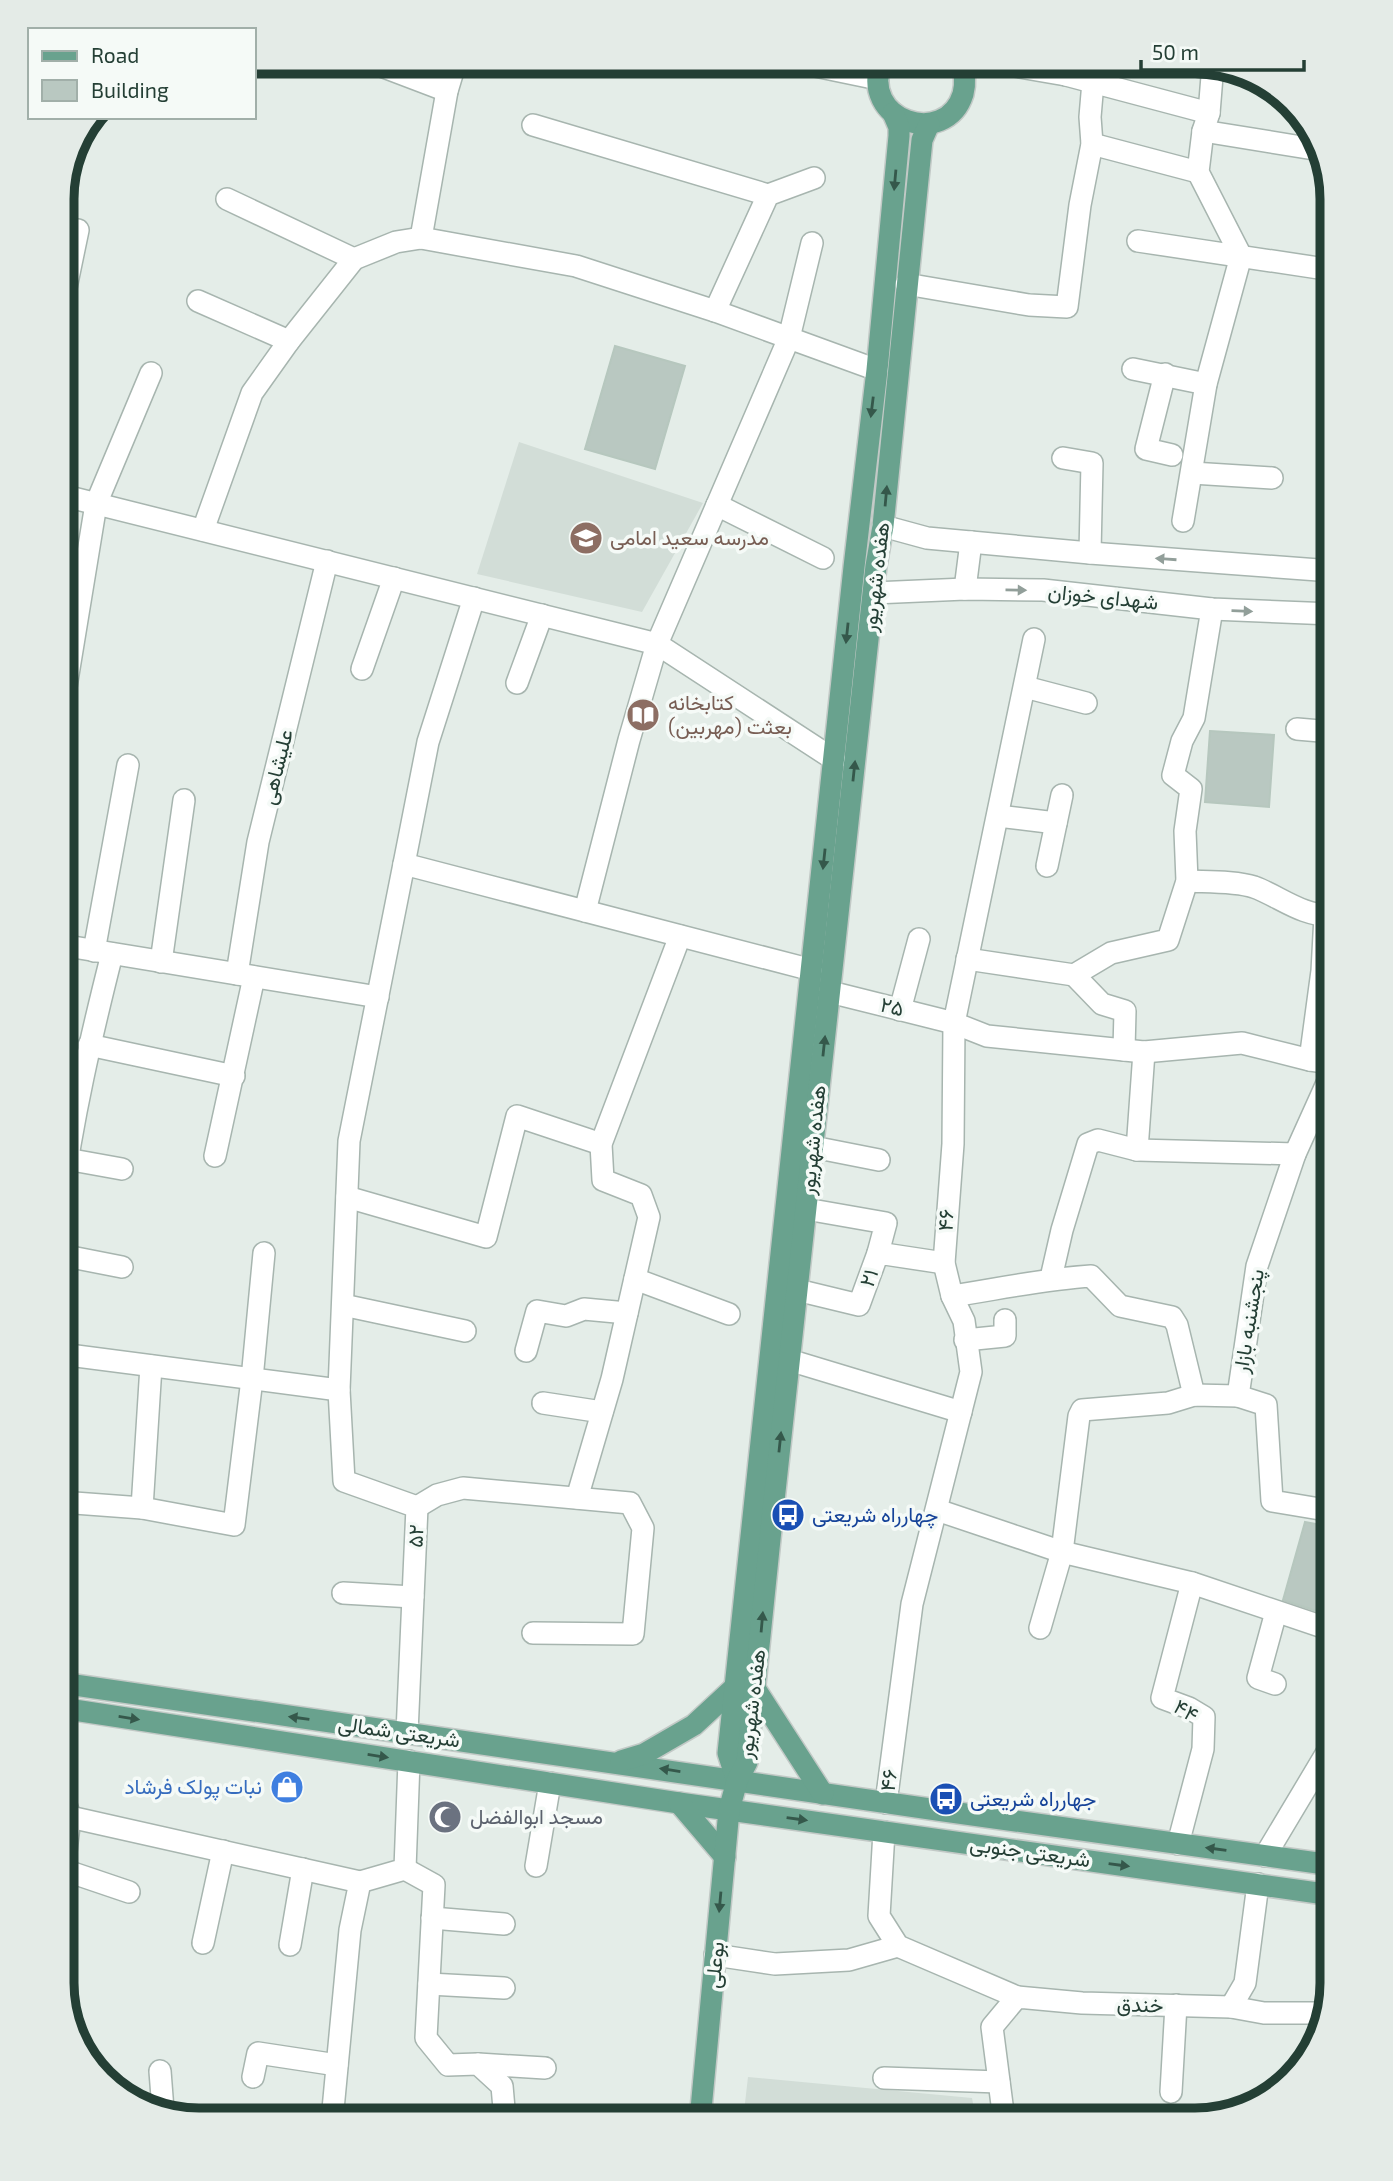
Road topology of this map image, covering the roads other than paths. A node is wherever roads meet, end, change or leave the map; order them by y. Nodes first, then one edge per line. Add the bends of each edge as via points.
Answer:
1 (402, 74) edge
2 (452, 74) edge
3 (880, 74) edge
4 (963, 74) edge
5 (1077, 74) edge
6 (1212, 75) edge
7 (1093, 82) junction
8 (447, 91) junction
9 (893, 113) junction
10 (1206, 122) junction
11 (929, 124) junction
12 (533, 125) dead end
13 (1093, 144) junction
14 (1309, 147) edge
15 (1198, 173) junction
16 (814, 178) dead end
17 (768, 195) junction
18 (227, 200) dead end
19 (78, 230) dead end
20 (421, 238) junction
21 (1138, 241) dead end
22 (812, 243) dead end
23 (74, 248) edge
24 (1241, 256) junction
25 (354, 259) junction
26 (1320, 268) edge
27 (906, 285) junction
28 (198, 301) dead end
29 (715, 311) junction
30 (789, 338) junction
31 (289, 341) junction
32 (1133, 369) dead end
33 (877, 370) junction
34 (151, 373) dead end
35 (1165, 374) junction
36 (1206, 384) junction
37 (1172, 456) dead end
38 (1063, 458) dead end
39 (1192, 473) junction
40 (1272, 478) dead end
41 (74, 498) edge
42 (96, 504) junction
43 (717, 505) junction
44 (1183, 522) dead end
45 (883, 526) junction
46 (203, 530) junction
47 (971, 542) junction
48 (1090, 553) junction
49 (823, 558) dead end
50 (327, 561) junction
51 (1320, 570) edge
52 (394, 578) junction
53 (965, 589) junction
54 (874, 593) junction
55 (474, 598) junction
56 (1212, 609) junction
57 (1320, 614) edge
58 (542, 615) junction
59 (74, 638) edge
60 (1034, 639) dead end
61 (657, 644) junction
62 (362, 669) dead end
63 (517, 683) dead end
64 (1025, 687) junction
65 (1086, 703) dead end
66 (1297, 729) dead end
67 (1320, 731) edge
68 (835, 760) junction
69 (128, 765) dead end
70 (1062, 795) dead end
71 (184, 800) dead end
72 (998, 816) junction
73 (1056, 823) junction
74 (404, 864) junction
75 (1046, 866) dead end
76 (1187, 881) junction
77 (585, 911) junction
78 (1320, 913) edge
79 (680, 936) junction
80 (919, 939) dead end
81 (74, 947) edge
82 (103, 952) junction
83 (967, 959) junction
84 (161, 962) junction
85 (812, 970) junction
86 (246, 975) junction
87 (1074, 975) junction
88 (1320, 986) edge
89 (830, 992) junction
90 (378, 997) junction
91 (900, 1010) junction
92 (954, 1023) junction
93 (89, 1045) junction
94 (1134, 1051) junction
95 (1310, 1060) junction
96 (1320, 1061) edge
97 (234, 1076) junction
98 (1320, 1099) edge
99 (74, 1113) edge
100 (601, 1144) junction
101 (813, 1147) junction
102 (1137, 1150) junction
103 (1295, 1154) junction
104 (215, 1156) dead end
105 (879, 1160) dead end
106 (74, 1161) edge
107 (121, 1169) dead end
108 (347, 1197) junction
109 (806, 1209) junction
110 (264, 1253) dead end
111 (878, 1253) junction
112 (74, 1258) edge
113 (944, 1263) junction
114 (122, 1267) dead end
115 (1051, 1278) junction
116 (635, 1279) junction
117 (797, 1290) junction
118 (952, 1296) junction
119 (343, 1305) junction
120 (627, 1313) junction
121 (729, 1314) dead end
122 (1005, 1320) dead end
123 (465, 1331) dead end
124 (965, 1340) junction
125 (526, 1351) dead end
126 (74, 1356) edge
127 (789, 1360) junction
128 (151, 1366) junction
129 (252, 1379) junction
130 (340, 1390) junction
131 (1194, 1395) junction
132 (1238, 1396) junction
133 (542, 1403) dead end
134 (603, 1412) junction
135 (961, 1412) junction
136 (577, 1498) junction
137 (74, 1503) edge
138 (417, 1507) junction
139 (142, 1508) junction
140 (1320, 1509) edge
141 (937, 1510) junction
142 (1062, 1552) junction
143 (1192, 1583) junction
144 (343, 1593) dead end
145 (413, 1597) junction
146 (1276, 1612) junction
147 (1320, 1626) edge
148 (1040, 1628) dead end
149 (533, 1633) dead end
150 (1275, 1684) dead end
151 (74, 1685) edge
152 (745, 1688) junction
153 (74, 1710) edge
154 (407, 1733) junction
155 (409, 1761) junction
156 (617, 1762) junction
157 (1320, 1764) edge
158 (737, 1781) junction
159 (550, 1783) junction
160 (824, 1794) junction
161 (679, 1803) junction
162 (886, 1803) junction
163 (729, 1810) junction
164 (74, 1818) edge
165 (884, 1832) junction
166 (1178, 1844) junction
167 (223, 1851) junction
168 (1265, 1856) junction
169 (725, 1857) junction
170 (1320, 1863) edge
171 (537, 1866) dead end
172 (303, 1869) junction
173 (405, 1869) junction
174 (74, 1873) edge
175 (360, 1882) junction
176 (1258, 1884) junction
177 (129, 1892) dead end
178 (1320, 1893) edge
179 (432, 1918) junction
180 (504, 1924) dead end
181 (203, 1943) dead end
182 (290, 1945) dead end
183 (898, 1946) junction
184 (715, 1955) junction
185 (429, 1984) junction
186 (504, 1988) dead end
187 (1017, 1997) junction
188 (1176, 2006) junction
189 (1231, 2007) junction
190 (1316, 2013) edge
191 (478, 2064) junction
192 (337, 2065) junction
193 (545, 2067) dead end
194 (160, 2071) dead end
195 (253, 2077) dead end
196 (884, 2078) dead end
197 (999, 2081) junction
198 (1171, 2092) dead end
199 (162, 2102) edge
200 (333, 2107) edge
201 (504, 2107) edge
202 (701, 2108) edge
203 (1002, 2108) edge

1 - 8 street
2 - 8 street
3 - 9 main road, هفده شهریور via 881,99
4 - 11 main road via 962,97 948,114
5 - 7 street
6 - 10 street
7 - 10 street
7 - 13 street
8 - 20 street
9 - 11 main road via 915,124
9 -> 33 main road, هفده شهریور via 899,136
10 - 14 street
10 - 15 street
11 - 27 main road, هفده شهریور via 922,140
12 - 17 street
13 - 15 street
13 - 27 street via 1067,307
15 - 24 street
16 - 17 street
17 - 29 street
18 - 25 street
19 - 23 street
20 - 25 street via 396,242
20 - 29 street via 576,266
21 - 24 street
22 - 30 street
24 - 26 street
24 - 36 street
25 - 31 street
45 -> 27 main road, هفده شهریور
28 - 31 street
29 - 30 street
30 - 33 street
30 - 43 street
31 - 46 street via 252,393
32 - 35 street
33 -> 68 main road, هفده شهریور
34 - 42 street
35 - 36 street
35 - 37 street via 1146,449
36 - 39 street
38 - 48 street via 1093,463
39 - 40 street
39 - 44 street
41 - 42 street
42 - 46 street
42 - 59 street
43 - 49 street
43 - 61 street
45 - 47 street, شهدای خوزان via 927,538
45 - 54 main road, هفده شهریور
46 - 50 street
47 - 48 street, شهدای خوزان
47 - 53 street
51 -> 48 street, شهدای خوزان
50 - 52 street
50 - 86 street, علیشاهی via 258,842
52 - 55 street
52 - 62 street
53 - 54 street, شهدای خوزان
53 -> 56 street, شهدای خوزان via 1044,590
89 -> 54 main road, هفده شهریور
55 - 58 street
55 - 74 street via 428,742
56 -> 57 street, شهدای خوزان
56 - 76 street via 1194,718 1173,775 1191,789 1185,831
58 - 61 street
58 - 63 street
60 - 64 street, ۴۶
61 - 68 street
61 - 77 street
64 - 65 street
64 - 72 street, ۴۶
66 - 67 street
68 -> 85 main road, هفده شهریور
69 - 82 street
70 - 73 street
71 - 84 street
72 - 73 street
72 - 83 street, ۴۶
73 - 75 street
74 - 77 street
74 - 90 street
76 - 78 street via 1252,886 1297,908
76 - 87 street via 1168,940 1111,953
77 - 79 street
79 - 85 street
79 - 100 street
80 - 91 street
81 - 82 street
82 - 84 street
82 - 93 street
83 - 87 street
83 - 92 street, ۴۶
84 - 86 street
85 - 152 main road, هفده شهریور
86 - 90 street
86 - 97 street, علیشاهی
87 - 94 street via 1102,1004 1125,1011
88 - 95 street
89 - 91 street, ۲۵
101 -> 89 main road, هفده شهریور
90 - 108 street via 349,1141
91 - 92 street, ۲۵
92 - 94 street, ۲۵ via 987,1037
92 - 113 street, ۴۶ via 953,1144
93 - 97 street
93 - 99 street
94 - 95 street, ۲۵ via 1242,1043
94 - 102 street
95 - 96 street, ۲۵
97 - 104 street, علیشاهی
98 - 103 street, پنجشنبه بازار
100 - 108 street via 517,1116 486,1237
100 - 116 street via 603,1180 641,1195 649,1217
101 - 105 street
101 - 109 main road, هفده شهریور
102 - 103 street
102 - 115 street via 1098,1140 1088,1144
103 - 132 street, پنجشنبه بازار via 1257,1266
106 - 107 street
108 - 119 street
109 - 111 street via 886,1223
109 - 117 main road, هفده شهریور
110 - 129 street
111 - 113 street, ۲۱
111 - 117 street, ۲۱ via 859,1305
112 - 114 street
113 - 118 street, ۴۶
115 - 118 street
115 - 131 street via 1091,1276 1120,1307 1172,1317
116 - 120 street
116 - 121 street
117 - 127 main road, هفده شهریور
118 - 124 street, ۴۶ via 964,1321
119 - 123 street
119 - 130 street
120 - 125 street via 584,1310 566,1316 537,1311
120 - 134 street
122 - 124 street via 1005,1336
124 - 135 street, ۴۶ via 971,1372
126 - 128 street
127 - 135 street
152 -> 127 main road, هفده شهریور
128 - 129 street
128 - 139 street
129 - 130 street
129 - 139 street via 233,1524
130 - 138 street, ۵۲ via 344,1481
131 - 132 street
131 - 142 street via 1168,1403 1082,1410
132 - 140 street, پنجشنبه بازار via 1266,1405 1272,1502
133 - 134 street
134 - 136 street
135 - 141 street, ۴۶
136 - 138 street via 463,1488
136 - 149 street via 630,1503 643,1528 633,1634
137 - 139 street
138 - 145 street, ۵۲
141 - 142 street
141 - 162 street, ۴۶ via 912,1604
142 - 143 street
142 - 148 street
143 - 146 street
143 - 166 street, ۴۴ via 1162,1699 1204,1717 1203,1749
144 - 145 street
145 - 154 street, ۵۲
146 - 147 street
146 - 150 street via 1258,1678
154 -> 151 main road, شریعتی شمالی
152 - 156 main road via 644,1754
152 - 158 main road, هفده شهریور via 728,1753
152 - 160 main road
153 -> 155 main road, شریعتی شمالی
154 - 156 main road, شریعتی شمالی
155 - 159 main road, شریعتی شمالی
155 - 173 street
158 -> 156 main road, شریعتی شمالی
157 - 168 street
158 - 160 main road, شریعتی جنوبی
158 - 163 main road, بوعلی
159 - 161 main road, شریعتی شمالی
159 - 171 street
160 - 162 main road, شریعتی جنوبی
161 - 163 main road, شریعتی شمالی
161 - 169 main road
162 - 166 main road, شریعتی جنوبی
163 -> 165 main road, شریعتی جنوبی
163 - 169 main road, بوعلی
164 - 167 street
165 -> 176 main road, شریعتی جنوبی
165 - 183 street via 879,1916
168 -> 166 main road, شریعتی جنوبی
167 - 172 street
167 - 181 street
168 - 170 main road, شریعتی جنوبی
169 -> 184 main road, بوعلی
172 - 175 street
172 - 182 street
173 - 175 street
173 - 179 street via 434,1885
174 - 177 street
175 - 192 street via 350,1930
176 - 178 main road, شریعتی جنوبی
176 - 189 street via 1245,1983
179 - 180 street
179 - 185 street
183 - 184 street via 849,1960 775,1964
183 - 187 street, خندق
184 - 202 main road, بوعلی
185 - 186 street
185 - 191 street via 426,2039 448,2065
187 - 188 street, خندق
187 - 197 street via 992,2027
188 - 189 street, خندق
188 - 198 street
189 - 190 street, خندق via 1264,2013
191 - 193 street
191 - 201 street via 502,2086
192 - 195 street via 258,2053
192 - 200 street
194 - 199 street
196 - 197 street
197 - 203 street

